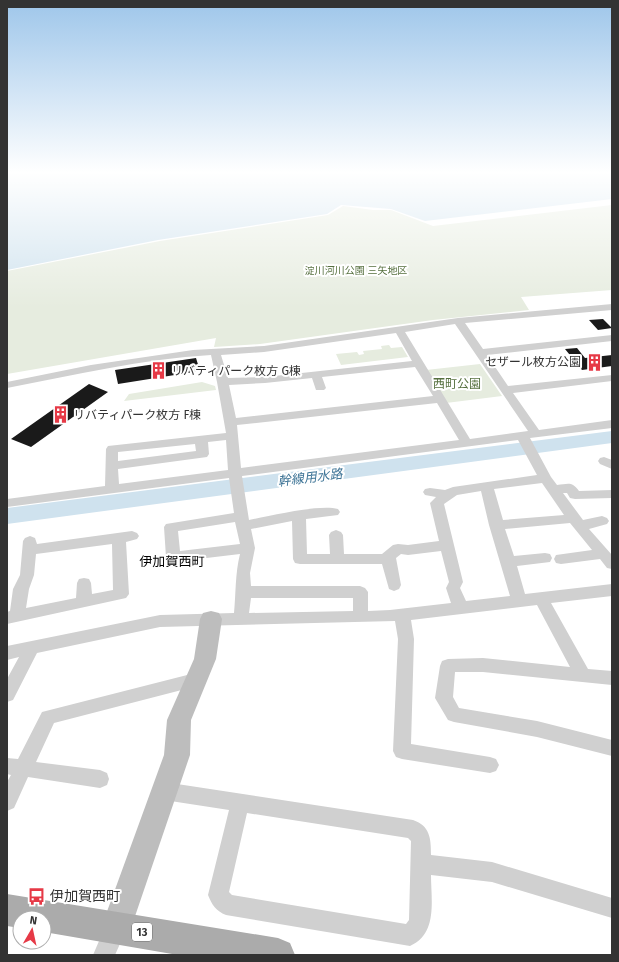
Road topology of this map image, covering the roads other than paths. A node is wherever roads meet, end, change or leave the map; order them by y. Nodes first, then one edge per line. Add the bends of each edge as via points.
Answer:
1 (612, 307) edge
2 (458, 322) junction
3 (399, 330) junction
4 (612, 338) edge
5 (216, 352) junction
6 (480, 353) junction
7 (419, 363) junction
8 (316, 374) junction
9 (612, 378) edge
10 (223, 382) junction
11 (7, 385) edge
12 (320, 388) dead end
13 (505, 390) junction
14 (441, 399) junction
15 (231, 422) junction
16 (612, 424) edge
17 (535, 433) junction
18 (232, 436) junction
19 (466, 442) junction
20 (527, 444) junction
21 (235, 473) junction
22 (545, 478) junction
23 (486, 486) junction
24 (112, 489) junction
25 (554, 490) junction
26 (430, 492) dead end
27 (449, 494) junction
28 (612, 494) edge
29 (7, 502) edge
30 (333, 512) dead end
31 (298, 516) junction
32 (567, 519) dead end
33 (602, 521) dead end
34 (242, 522) junction
35 (496, 525) junction
36 (579, 526) junction
37 (336, 535) dead end
38 (446, 545) junction
39 (248, 548) junction
40 (608, 556) edge
41 (545, 558) dead end
42 (337, 559) junction
43 (388, 559) junction
44 (561, 559) dead end
45 (508, 562) junction
46 (84, 582) dead end
47 (394, 586) dead end
48 (612, 590) edge
49 (244, 592) junction
50 (541, 598) junction
51 (519, 600) junction
52 (84, 601) junction
53 (460, 607) junction
54 (402, 614) junction
55 (12, 616) edge
56 (361, 616) junction
57 (241, 618) junction
58 (211, 619) junction
59 (32, 648) junction
60 (7, 653) edge
61 (583, 675) junction
62 (612, 678) edge
63 (195, 680) junction
64 (7, 695) edge
65 (612, 748) edge
66 (490, 765) dead end
67 (15, 767) edge
68 (100, 779) dead end
69 (164, 791) junction
70 (7, 802) edge
71 (240, 803) junction
72 (421, 864) junction
73 (612, 908) edge
74 (7, 910) edge
75 (110, 942) edge
76 (278, 955) edge

1 - 2 street
2 - 3 street
2 - 6 street
3 - 5 street via 264,349
3 - 7 street
4 - 6 street
5 - 10 street
5 - 11 street via 91,368
6 - 13 street
7 - 8 street
7 - 14 street
8 - 10 street
8 - 12 street
9 - 13 street
10 - 15 street
13 - 17 street
14 - 15 street
14 - 19 street
15 - 18 street
16 - 17 street
17 - 20 street
18 - 21 street
18 - 24 street via 201,440 203,454 112,466
19 - 20 street
19 - 21 street
20 - 22 street
21 - 24 street
21 - 34 street
22 - 23 street
22 - 25 street
23 - 27 street via 453,491
23 - 35 street
24 - 29 street
25 - 28 street via 570,488 575,495
25 - 36 street
26 - 27 street
27 - 38 street via 437,503
30 - 31 street
31 - 34 street
31 - 42 street via 300,558
32 - 35 street
33 - 36 street
34 - 39 street
34 - 39 street via 171,527 173,557
35 - 45 street
36 - 40 street
37 - 42 street
38 - 43 street via 398,549 388,556
38 - 53 street via 456,582 453,588
39 - 49 street via 243,573
40 - 44 street
41 - 45 street
42 - 43 street
43 - 47 street
45 - 51 street
46 - 52 street
48 - 50 street
49 - 56 street via 360,592
49 - 57 street
50 - 51 street
50 - 61 street
51 - 53 street
52 - 55 street
52 - 55 street via 121,594 125,537 30,545 27,575
53 - 54 street
54 - 56 street
54 - 66 street via 406,639 402,751
56 - 57 street
57 - 58 street
58 - 59 street via 160,621
58 - 63 street via 205,659
59 - 60 street
59 - 64 street
61 - 62 street
61 - 65 street via 483,665 448,666 444,698 454,715 537,729
63 - 67 street via 48,717
63 - 69 street via 179,720 177,755
67 - 68 street
67 - 70 street
69 - 71 street
69 - 75 street
71 - 72 street via 413,829 421,837
71 - 72 street via 218,895 226,905 410,935 420,924
72 - 73 street via 492,872
74 - 75 main road, 13
75 - 76 main road, 13

